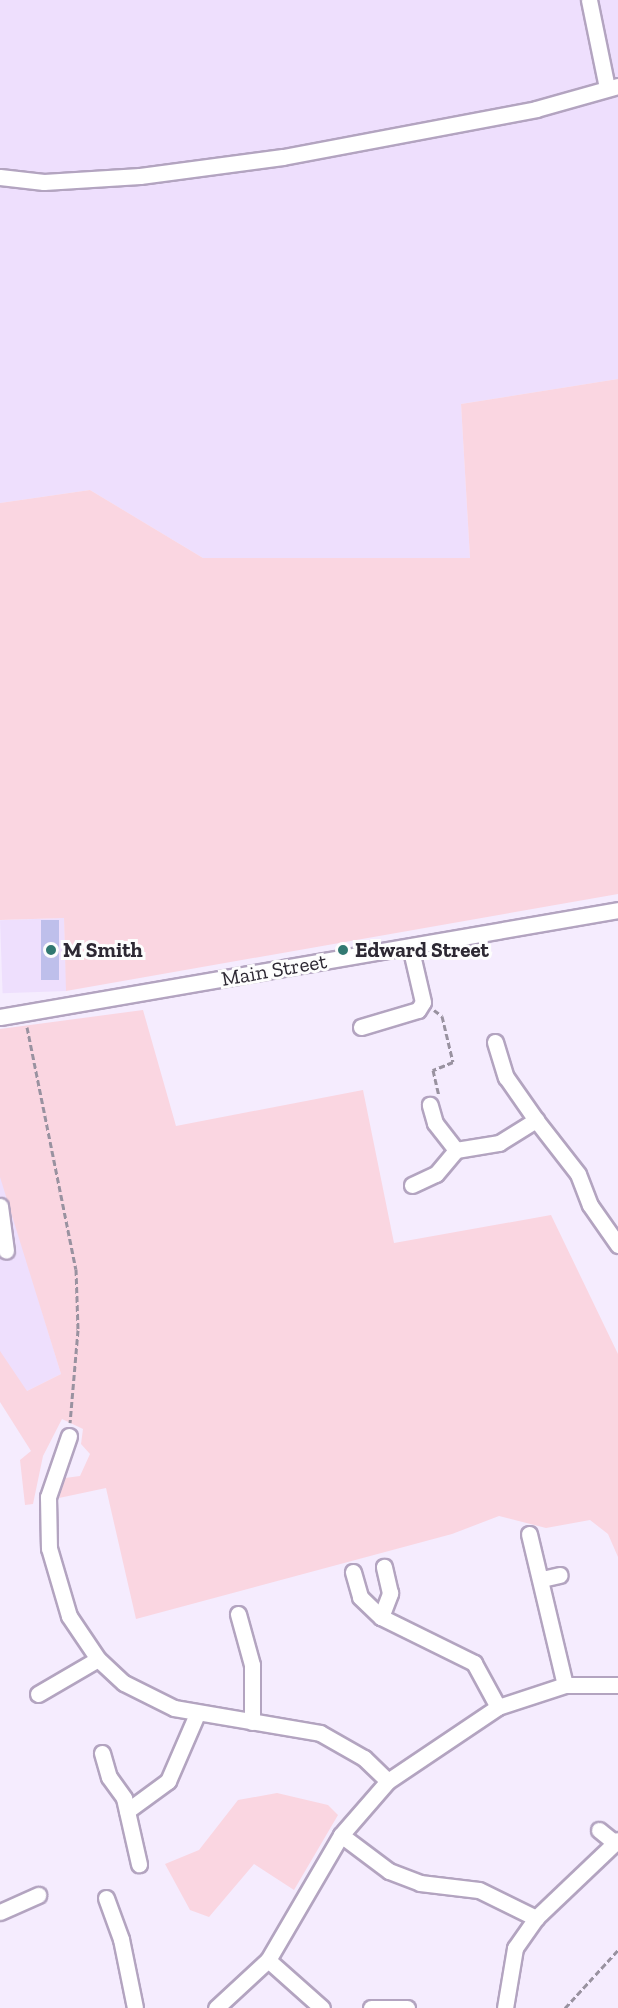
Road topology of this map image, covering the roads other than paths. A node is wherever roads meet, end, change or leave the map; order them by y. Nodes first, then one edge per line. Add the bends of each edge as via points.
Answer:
1 (589, 0) edge
2 (613, 87) edge
3 (0, 177) edge
4 (618, 910) edge
5 (410, 946) junction
6 (0, 1017) edge
7 (361, 1027) dead end
8 (495, 1042) dead end
9 (430, 1105) road end
10 (536, 1120) junction
11 (456, 1150) junction
12 (412, 1185) dead end
13 (0, 1206) edge
14 (618, 1245) edge
15 (6, 1251) dead end
16 (69, 1436) road end
17 (529, 1534) dead end
18 (384, 1567) dead end
19 (353, 1572) dead end
20 (560, 1575) dead end
21 (542, 1580) junction
22 (238, 1614) dead end
23 (381, 1617) junction
24 (98, 1659) junction
25 (618, 1685) edge
26 (565, 1686) junction
27 (38, 1694) dead end
28 (498, 1707) junction
29 (197, 1714) junction
30 (252, 1722) junction
31 (102, 1753) dead end
32 (388, 1781) junction
33 (127, 1810) junction
34 (599, 1830) dead end
35 (341, 1835) junction
36 (616, 1841) edge
37 (139, 1864) dead end
38 (38, 1895) dead end
39 (105, 1898) dead end
40 (0, 1912) edge
41 (536, 1918) junction
42 (268, 1960) junction
43 (135, 2008) edge
44 (216, 2008) edge
45 (322, 2008) edge
46 (371, 2008) edge
47 (407, 2008) edge
48 (508, 2008) edge

1 - 2 street
2 - 3 street via 536,109 283,157 141,176 44,182
4 - 5 street, Main Street
5 - 6 street, Main Street
5 - 7 street via 423,1002 418,1010
8 - 10 street via 519,1098
9 - 11 street via 435,1123
10 - 11 street via 499,1143
10 - 14 street via 578,1174 590,1205
11 - 12 street via 436,1174
13 - 15 street
16 - 24 street via 50,1487 49,1548 69,1616
17 - 21 street
18 - 23 street via 390,1593
19 - 23 street via 360,1597
20 - 21 street
21 - 26 street
22 - 30 street via 252,1665
23 - 28 street via 474,1663
24 - 27 street
24 - 29 street via 154,1701
25 - 26 street
26 - 28 street
28 - 32 street
29 - 30 street
29 - 33 street via 168,1781
30 - 32 street via 298,1726 336,1740
31 - 33 street via 109,1778
32 - 35 street
33 - 37 street
34 - 36 street
35 - 41 street via 389,1871 420,1883 479,1890
35 - 42 street
36 - 41 street
38 - 40 street
39 - 43 street via 121,1939
41 - 48 street via 515,1948
42 - 44 street
42 - 45 street
46 - 47 street

